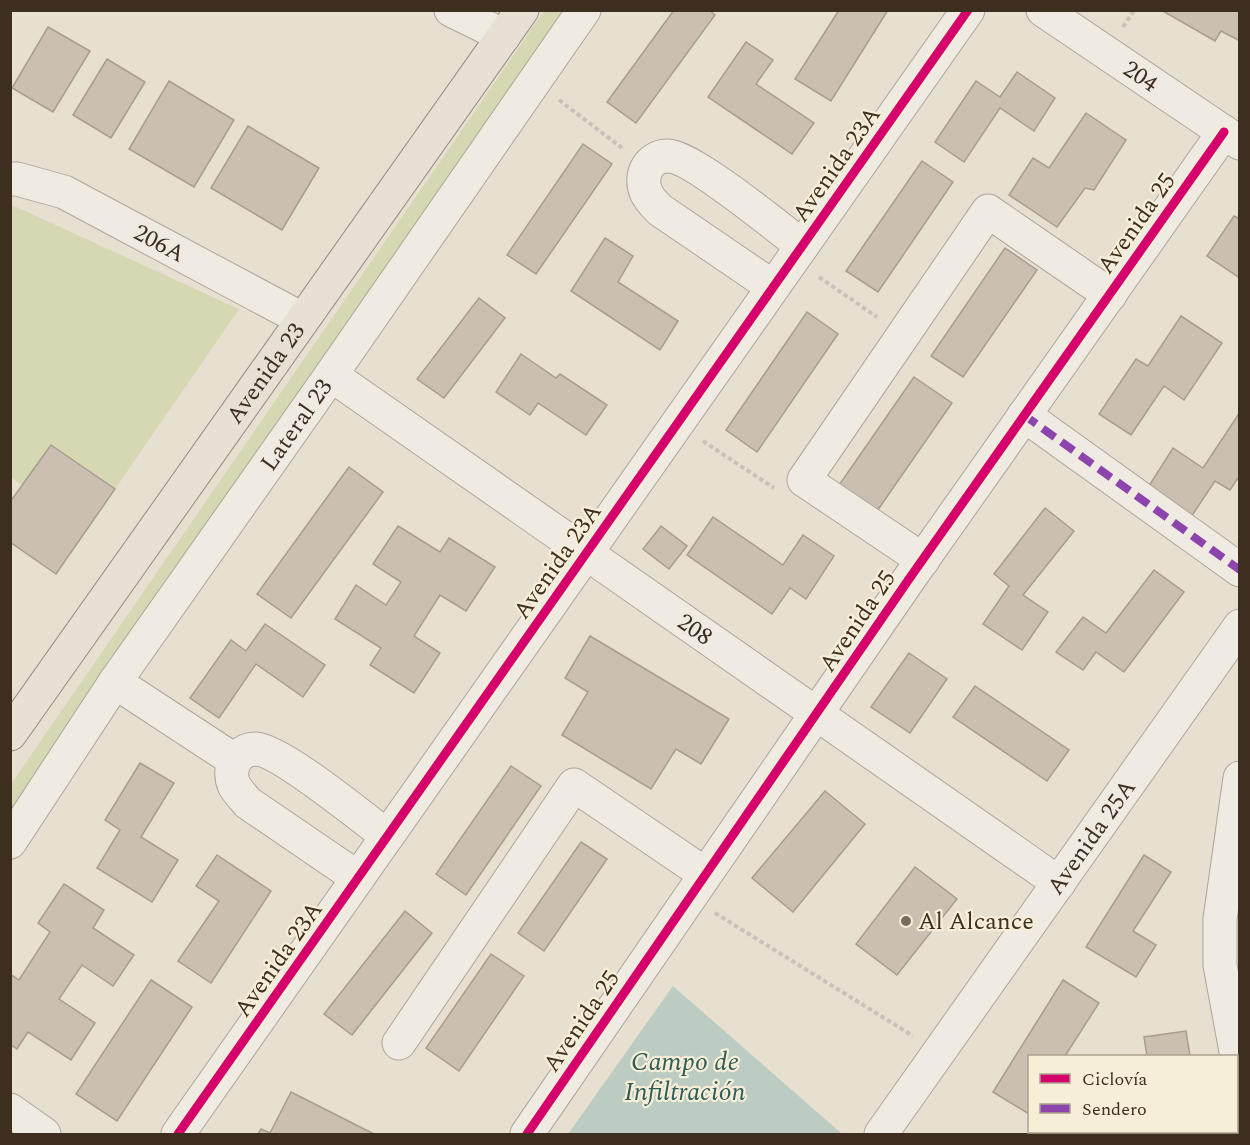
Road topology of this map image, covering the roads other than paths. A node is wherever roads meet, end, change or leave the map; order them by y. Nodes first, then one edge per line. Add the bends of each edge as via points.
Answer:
1 (451, 10) edge
2 (584, 10) edge
3 (968, 10) edge
4 (1043, 10) edge
5 (513, 23) edge
6 (1232, 138) edge
7 (10, 179) edge
8 (798, 252) junction
9 (773, 287) junction
10 (1110, 294) junction
11 (302, 319) junction
12 (332, 375) junction
13 (1024, 415) junction
14 (587, 553) junction
15 (923, 560) junction
16 (1239, 570) edge
17 (1239, 626) edge
18 (114, 682) junction
19 (817, 714) junction
20 (10, 735) edge
21 (234, 760) junction
22 (1239, 778) edge
23 (387, 836) junction
24 (10, 842) edge
25 (358, 878) junction
26 (1059, 883) junction
27 (697, 885) junction
28 (1235, 1026) edge
29 (399, 1043) dead end
30 (1237, 1055) edge
31 (10, 1110) edge
32 (44, 1134) edge
33 (178, 1134) edge
34 (527, 1134) edge
35 (881, 1134) edge

1 - 5 street
2 - 12 street, Lateral 23
3 - 8 street, Avenida 23A
4 - 6 street, 204
5 - 11 main road, Avenida 23
6 - 10 street, Avenida 25
7 - 11 street, 206A via 64,192
8 - 9 street, Avenida 23A
8 - 9 street via 695,165 670,156 656,158 647,167 643,179 646,194 660,210
9 - 14 street, Avenida 23A
10 - 13 street, Avenida 25
10 - 15 street via 988,211 804,480
11 - 20 main road, Avenida 23
12 - 14 street, 208
12 - 18 street, Lateral 23
13 - 15 street, Avenida 25
13 - 16 street
14 - 19 street, 208
14 - 23 street, Avenida 23A
15 - 19 street, Avenida 25
17 - 26 street, Avenida 25A
18 - 21 street
18 - 24 street, Lateral 23
19 - 26 street, 208
19 - 27 street, Avenida 25
21 - 23 street via 244,751 258,749 282,759
21 - 25 street via 234,786 248,803
22 - 28 street via 1220,919 1220,966
23 - 25 street, Avenida 23A
25 - 33 street, Avenida 23A
26 - 35 street, Avenida 25A
27 - 29 street via 574,785
27 - 34 street, Avenida 25
28 - 30 street
31 - 32 street

